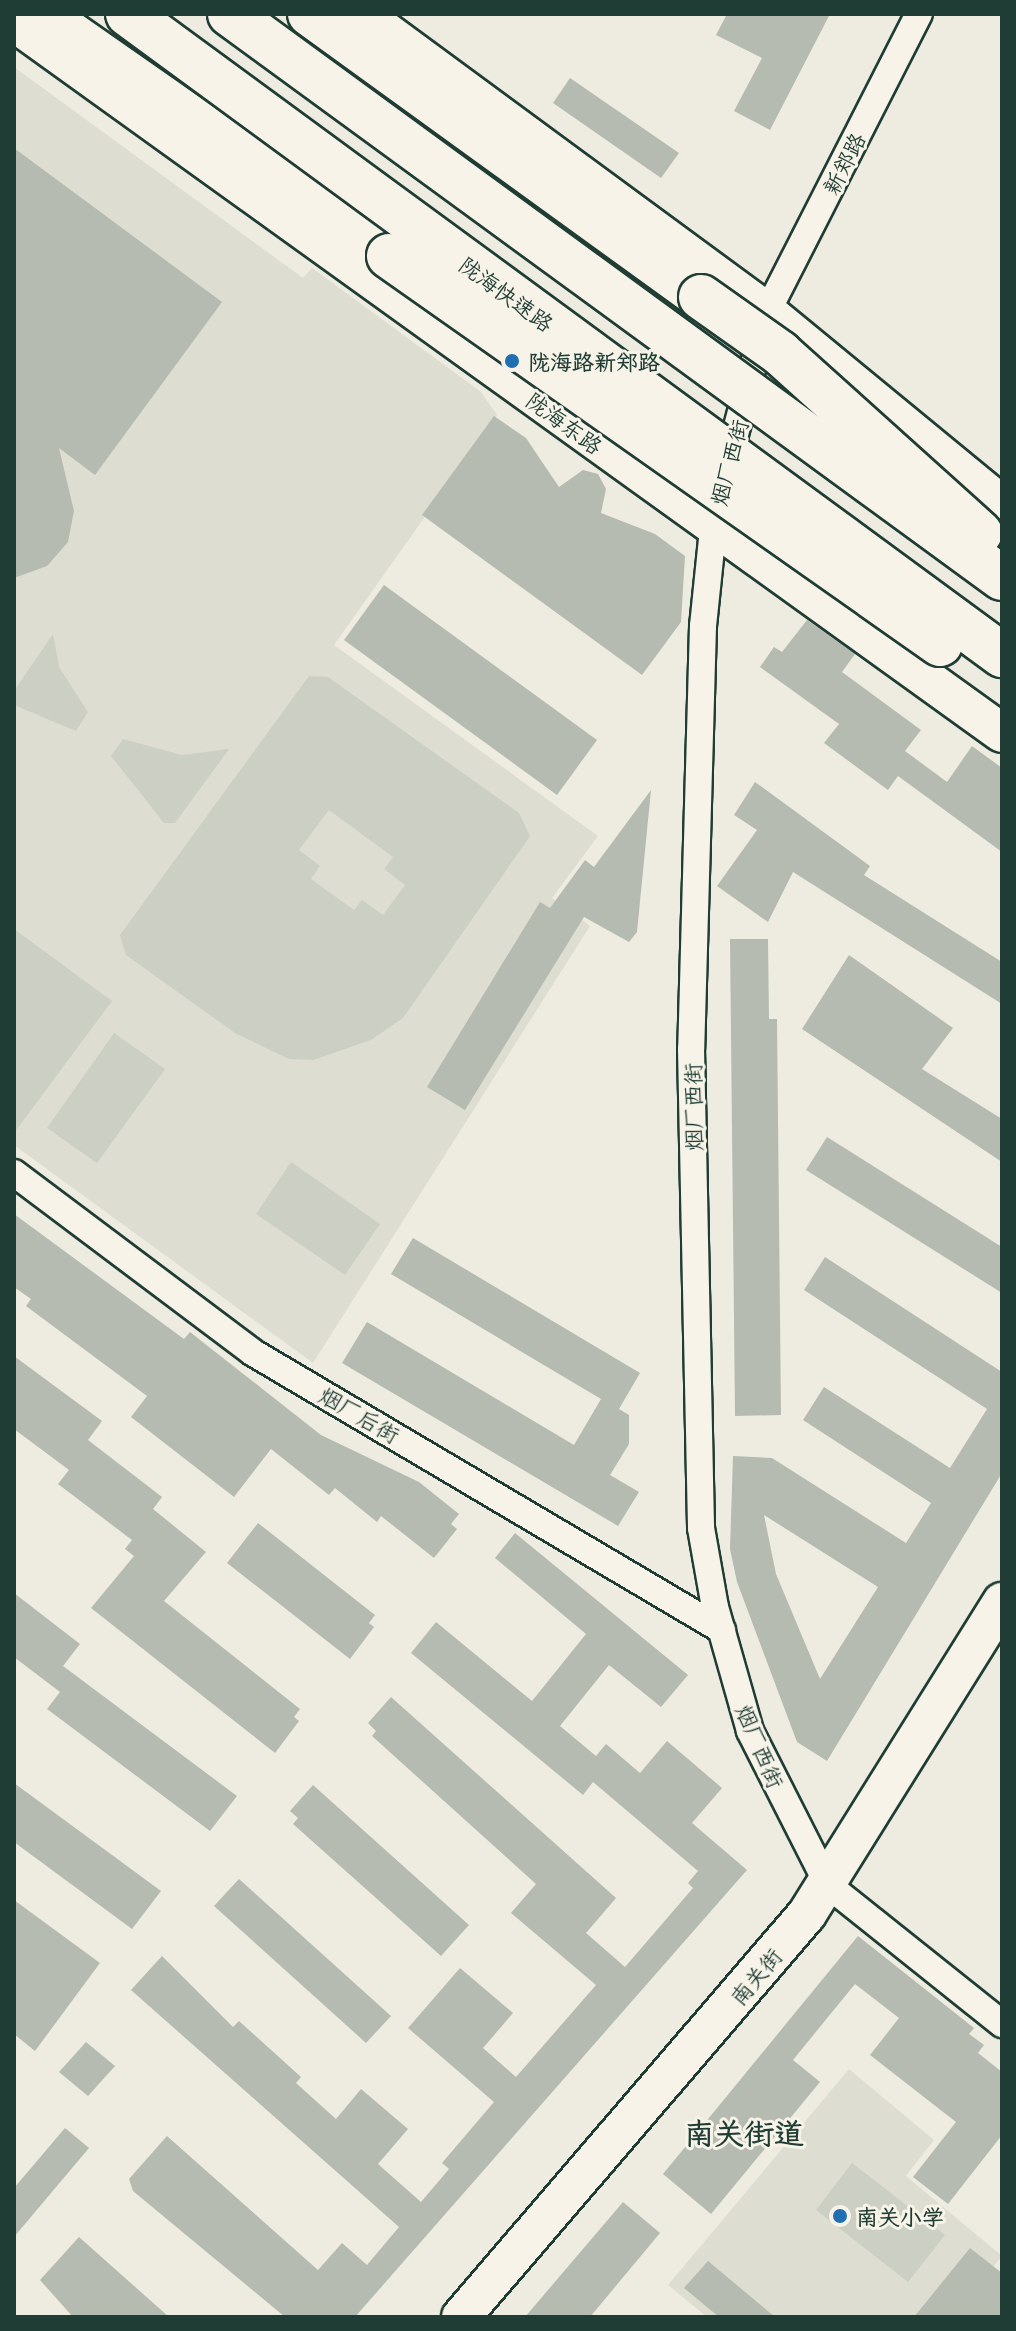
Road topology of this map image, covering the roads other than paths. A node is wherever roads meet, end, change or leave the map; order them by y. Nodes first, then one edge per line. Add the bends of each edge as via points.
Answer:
1 (42, 14) edge
2 (128, 14) edge
3 (230, 14) edge
4 (310, 14) edge
5 (362, 14) edge
6 (919, 14) edge
7 (14, 22) edge
8 (767, 312) junction
9 (1002, 505) edge
10 (710, 528) junction
11 (1002, 553) edge
12 (1002, 578) edge
13 (1002, 655) edge
14 (1002, 675) edge
15 (1002, 733) edge
16 (14, 1173) edge
17 (1002, 1602) edge
18 (722, 1630) junction
19 (828, 1885) junction
20 (1002, 2024) edge
21 (461, 2317) edge

1 - 14 highway, bridge via 926,637
2 - 13 highway, 陇海快速路, bridge
3 - 12 highway, bridge
4 - 11 highway, bridge via 780,353
5 - 8 street
6 - 8 street, 新郑路
7 - 10 street, 陇海东路
8 - 9 street
8 - 10 street, 烟厂西街
10 - 15 street, 陇海东路
10 - 18 street, 烟厂西街 via 691,1049 701,1528
16 - 18 street, 烟厂后街 via 252,1352
17 - 19 street, 南关街
18 - 19 street, 烟厂西街 via 750,1731
19 - 20 street
19 - 21 street, 南关街

